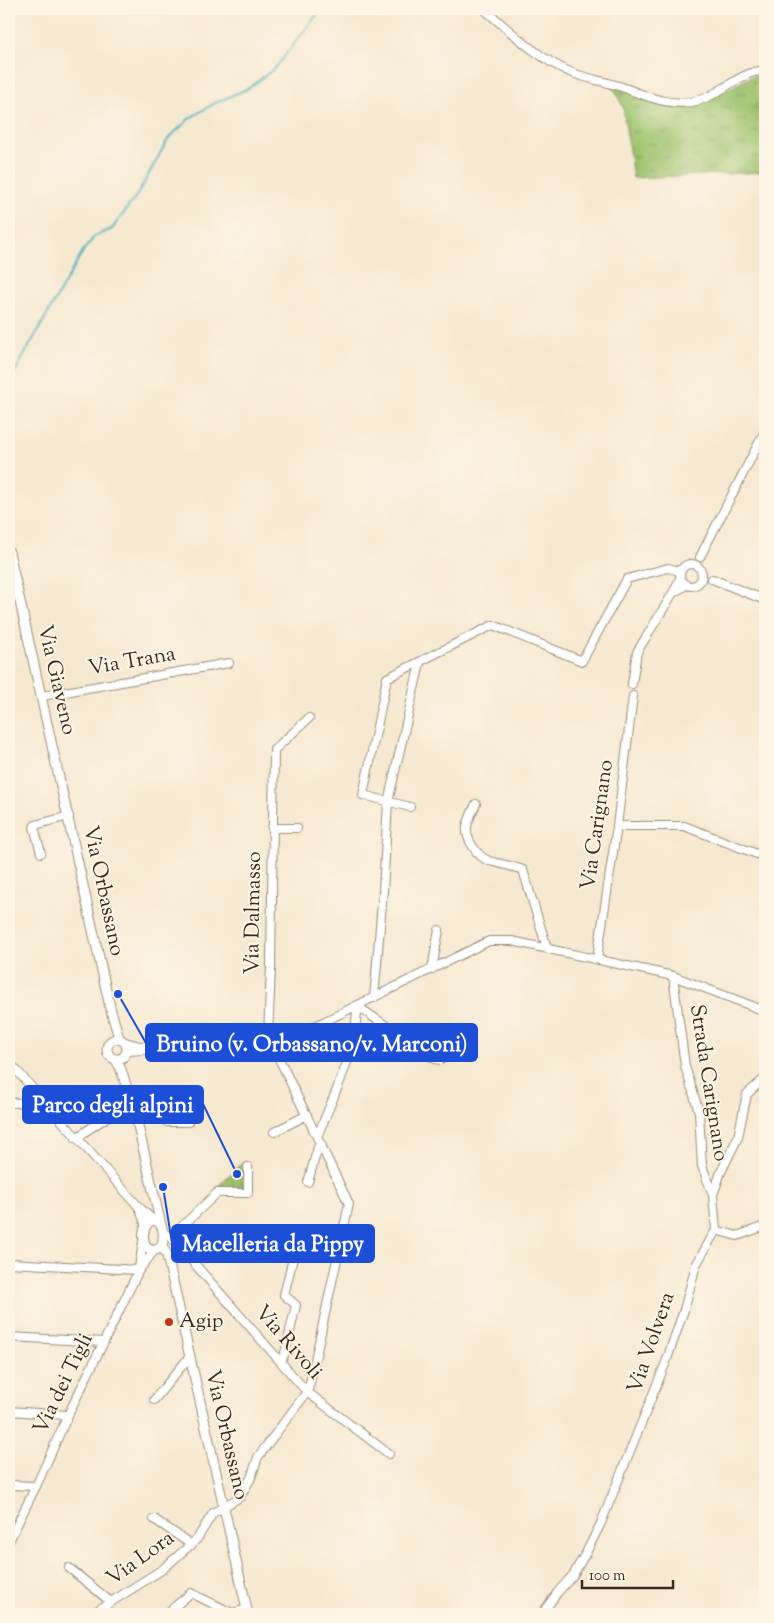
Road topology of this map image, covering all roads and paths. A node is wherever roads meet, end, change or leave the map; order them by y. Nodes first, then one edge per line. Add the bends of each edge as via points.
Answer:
1 (484, 9) edge
2 (765, 70) edge
3 (765, 431) edge
4 (9, 552) edge
5 (698, 568) junction
6 (682, 578) junction
7 (712, 579) junction
8 (699, 583) junction
9 (13, 593) edge
10 (765, 600) edge
11 (229, 663) dead end
12 (420, 663) junction
13 (632, 684) dead end
14 (42, 696) junction
15 (633, 696) dead end
16 (309, 718) dead end
17 (388, 802) junction
18 (476, 804) dead end
19 (410, 808) dead end
20 (69, 816) junction
21 (617, 826) junction
22 (272, 828) junction
23 (297, 828) dead end
24 (41, 854) dead end
25 (765, 857) edge
26 (439, 930) dead end
27 (547, 948) junction
28 (597, 959) junction
29 (432, 969) junction
30 (673, 976) junction
31 (374, 998) junction
32 (357, 1006) junction
33 (765, 1011) edge
34 (122, 1045) junction
35 (455, 1046) dead end
36 (272, 1047) junction
37 (115, 1059) junction
38 (9, 1062) edge
39 (765, 1078) edge
40 (132, 1100) junction
41 (44, 1102) junction
42 (9, 1103) edge
43 (307, 1115) junction
44 (136, 1116) junction
45 (188, 1122) dead end
46 (274, 1132) dead end
47 (317, 1136) junction
48 (76, 1138) junction
49 (322, 1145) junction
50 (248, 1168) dead end
51 (308, 1182) dead end
52 (713, 1195) junction
53 (156, 1226) junction
54 (765, 1226) edge
55 (716, 1230) junction
56 (174, 1240) junction
57 (293, 1240) dead end
58 (143, 1242) junction
59 (158, 1249) junction
60 (9, 1263) edge
61 (139, 1270) junction
62 (9, 1337) edge
63 (104, 1342) junction
64 (190, 1356) junction
65 (281, 1361) junction
66 (306, 1392) junction
67 (154, 1400) dead end
68 (9, 1411) edge
69 (68, 1415) junction
70 (389, 1454) dead end
71 (9, 1485) edge
72 (36, 1486) junction
73 (224, 1507) junction
74 (154, 1519) dead end
75 (9, 1541) edge
76 (192, 1544) junction
77 (69, 1568) dead end
78 (111, 1602) junction
79 (248, 1612) edge
80 (167, 1613) edge
81 (92, 1614) edge
82 (542, 1614) edge

1 - 2 street via 555,65 664,102 698,101 746,75
3 - 5 street via 700,557
4 - 9 main road, Via Giaveno
5 - 6 street via 684,566
5 - 7 street
5 - 8 street
6 - 8 street via 693,586
6 - 12 street via 668,568 627,579 582,661 493,625
6 - 13 street via 637,652
7 - 8 street
7 - 10 street
9 - 14 main road, Via Giaveno
11 - 14 street, Via Trana
12 - 17 street
12 - 17 street via 385,682 363,795
14 - 20 main road, Via Giaveno
15 - 21 street, Via Carignano
16 - 22 street, Via Dalmasso via 274,750
17 - 19 street
17 - 31 street
18 - 27 street via 467,827 472,846 487,860 523,870
20 - 24 street, Via Orbassano via 35,825
20 - 34 main road, Via Orbassano via 110,1007
21 - 25 street via 684,826
21 - 28 street, Via Carignano
22 - 23 street
22 - 36 street, Via Dalmasso via 268,1036
26 - 29 street
27 - 28 street
27 - 29 street via 512,941 489,941
28 - 30 street
29 - 31 street
30 - 33 street
30 - 52 street, Strada Carignano via 685,1066 699,1112 702,1166
31 - 32 street
32 - 35 street via 435,1059 441,1060
32 - 36 street
32 - 47 street via 357,1024 348,1059
34 - 36 street
34 - 37 main road via 121,1058
34 - 37 main road, Via Orbassano via 108,1043 106,1050
34 - 40 main road, Via Orbassano
36 - 43 street, Via Dalmasso
37 - 40 main road, Via Orbassano
38 - 41 street, Via Rivoli
39 - 52 street via 747,1094 738,1137
40 - 44 main road, Via Orbassano
40 - 48 street
41 - 42 street
41 - 48 street, Via Rivoli
43 - 46 street
43 - 47 street, Via Dalmasso
44 - 45 street via 156,1111 167,1122
44 - 53 main road, Via Orbassano via 152,1190
47 - 49 street, Via Dalmasso
48 - 53 street, Via Rivoli
49 - 51 street via 318,1148
49 - 66 street, Via Dalmasso via 349,1204
50 - 56 street via 248,1193 217,1193 176,1232
52 - 55 street
53 - 56 street, Via Rivoli
53 - 58 main road, Via Orbassano via 143,1232
53 - 59 main road, Via Orbassano
54 - 55 street via 737,1236
55 - 82 street, Via Volvera via 696,1265 666,1362 600,1523 573,1575
56 - 59 street
56 - 65 street, Via Rivoli
57 - 65 street via 296,1246 284,1295 296,1305
58 - 59 main road, Via Orbassano via 147,1248
58 - 61 street, Via dei Tigli
59 - 61 street, Via dei Tigli
59 - 64 main road, Via Orbassano via 169,1265
60 - 61 street
61 - 63 street, Via dei Tigli
62 - 63 street
63 - 69 street, Via dei Tigli
64 - 67 street
64 - 73 main road, Via Orbassano
65 - 66 street, Via Rivoli
66 - 70 street, Via Rivoli
66 - 73 street, Via Lora via 258,1457 240,1497
68 - 69 street
69 - 72 street, Via dei Tigli
71 - 72 street
72 - 75 street, Via dei Tigli
73 - 76 street, Via Lora via 213,1513
73 - 79 main road, Via Orbassano
74 - 76 street, Via Lora
76 - 78 street, Via Lora via 164,1569
77 - 78 street, Via Lora
78 - 81 street, Via Lora
79 - 80 street via 232,1613 191,1593

